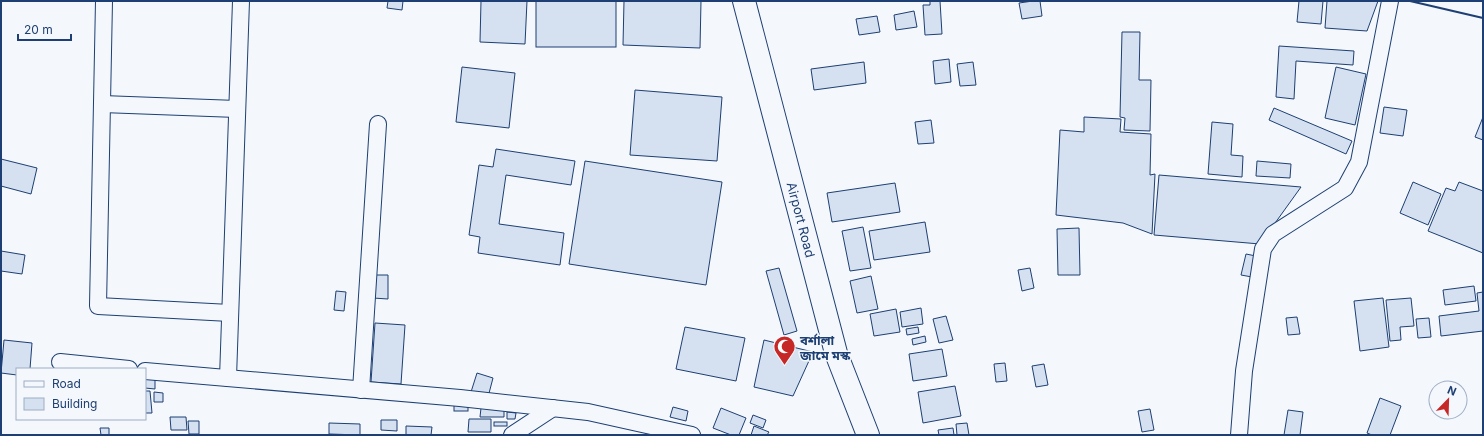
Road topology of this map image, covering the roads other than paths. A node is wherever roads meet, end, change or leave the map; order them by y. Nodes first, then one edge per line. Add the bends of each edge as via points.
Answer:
1 (104, 1) edge
2 (241, 1) edge
3 (744, 1) edge
4 (1390, 1) edge
5 (102, 104) junction
6 (237, 109) junction
7 (378, 124) dead end
8 (230, 314) junction
9 (60, 362) dead end
10 (119, 368) edge
11 (146, 370) edge
12 (228, 378) junction
13 (361, 390) junction
14 (553, 408) junction
15 (512, 435) edge
16 (692, 435) edge
17 (868, 435) edge
18 (1239, 435) edge

1 - 5 street
2 - 6 street
3 - 17 main road, Airport Road via 836,353
4 - 18 street via 1359,162 1345,188 1273,234 1263,248 1244,372
5 - 6 street
5 - 8 street via 98,306
6 - 8 street
7 - 13 street
8 - 12 street
9 - 10 street
11 - 12 street
12 - 13 street
13 - 14 street
14 - 15 street
14 - 16 street via 588,412

